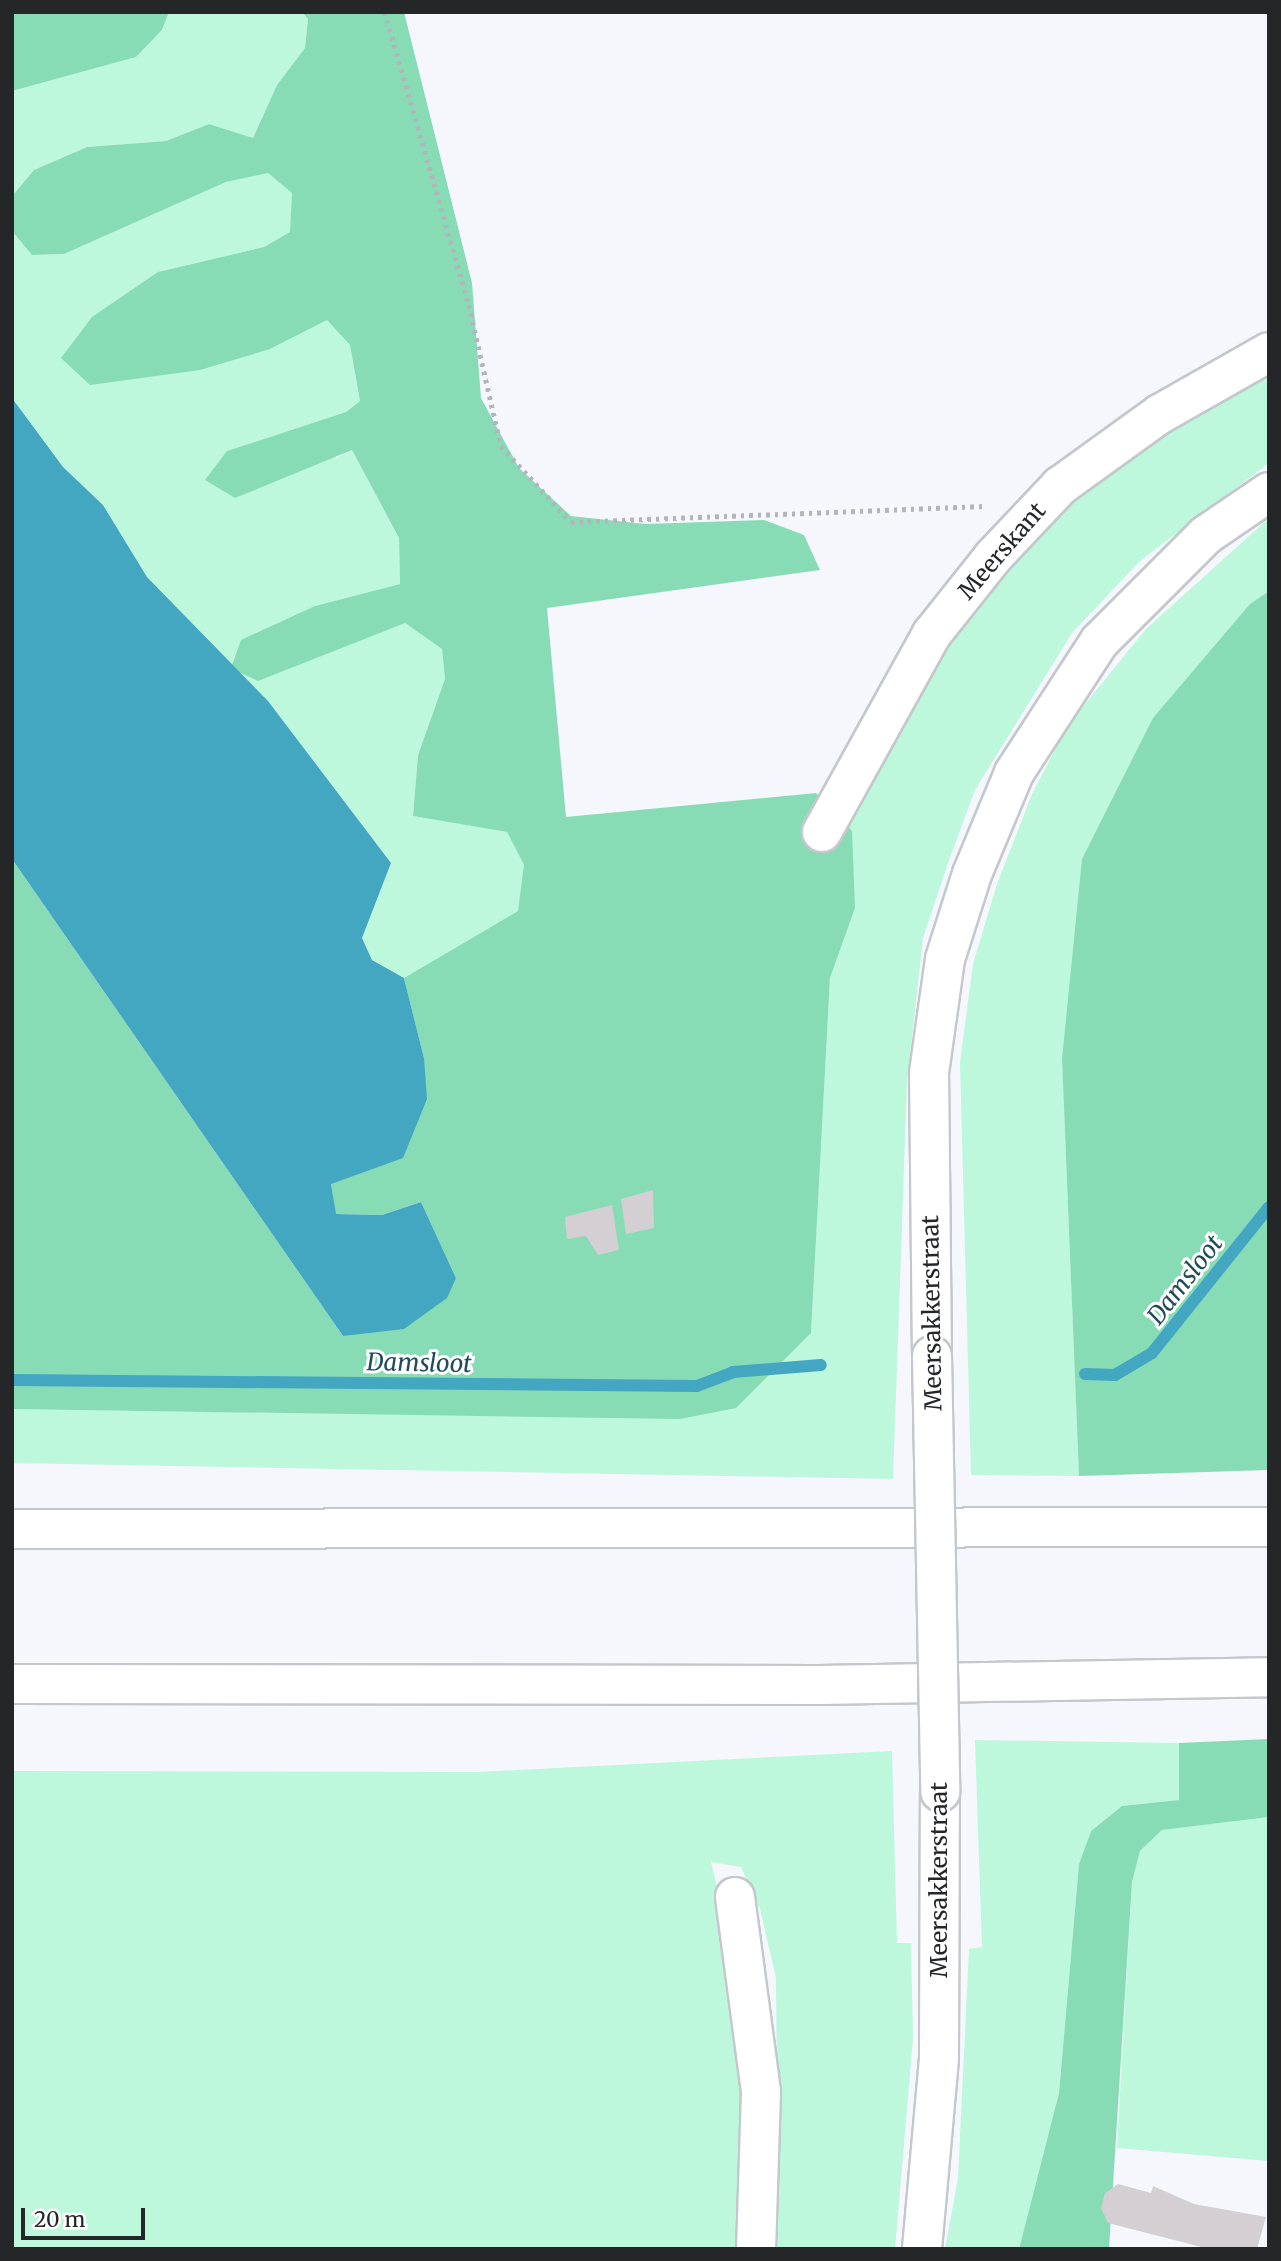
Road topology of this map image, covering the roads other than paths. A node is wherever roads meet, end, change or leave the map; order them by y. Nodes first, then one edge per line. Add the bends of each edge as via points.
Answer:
1 (1269, 352) edge
2 (1269, 492) edge
3 (822, 832) dead end
4 (1269, 1527) edge
5 (12, 1529) edge
6 (1269, 1677) edge
7 (12, 1684) edge
8 (735, 1897) dead end
9 (756, 2249) edge
10 (922, 2249) edge

1 - 3 main road, Meerskant via 1160,414 1060,486 1029,519 931,635
2 - 10 main road, Meersakkerstraat, bridge via 1206,535 1099,642 1014,773 972,874 945,960 929,1073 940,1792 939,2058
4 - 5 main road
6 - 7 main road via 820,1685
8 - 9 main road via 761,2092

